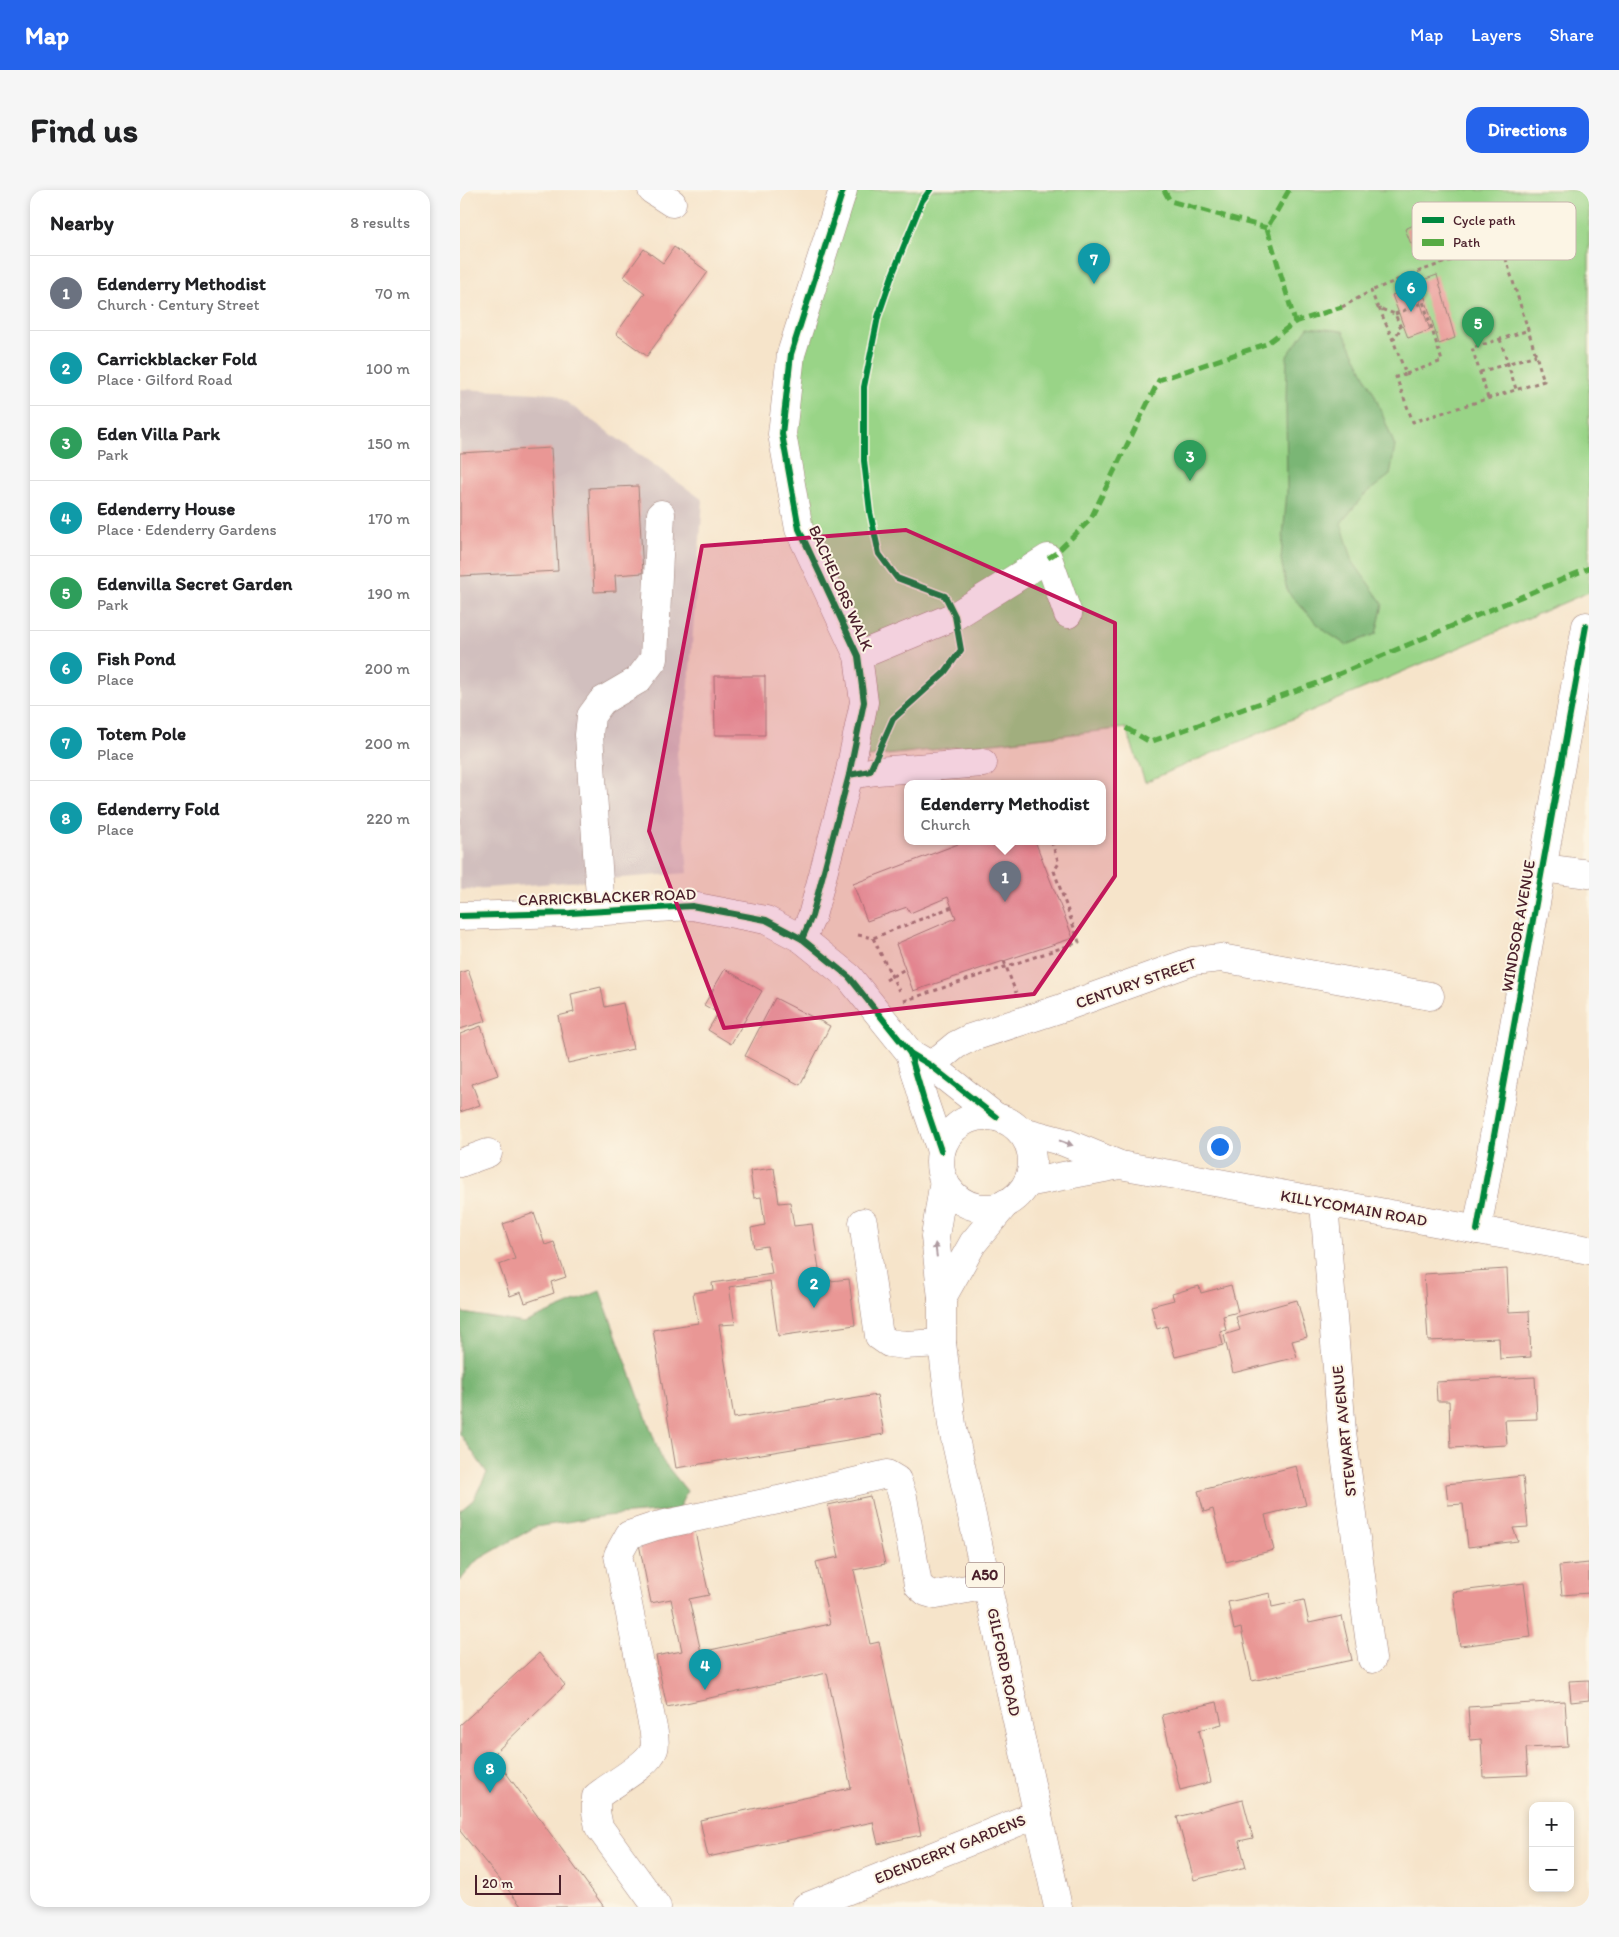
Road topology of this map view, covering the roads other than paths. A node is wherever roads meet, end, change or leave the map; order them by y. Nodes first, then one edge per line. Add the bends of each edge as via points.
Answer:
1 (843, 190) edge
2 (661, 514) dead end
3 (1068, 614) dead end
4 (1586, 626) dead end
5 (858, 656) junction
6 (983, 763) dead end
7 (849, 775) junction
8 (1543, 868) junction
9 (1589, 874) edge
10 (601, 911) junction
11 (460, 916) edge
12 (802, 939) junction
13 (1430, 996) dead end
14 (919, 1065) junction
15 (996, 1117) junction
16 (1019, 1130) junction
17 (941, 1151) junction
18 (488, 1153) dead end
19 (460, 1163) edge
20 (1120, 1165) junction
21 (944, 1180) junction
22 (1026, 1184) junction
23 (1006, 1203) junction
24 (1324, 1203) junction
25 (863, 1222) dead end
26 (1477, 1230) junction
27 (1589, 1250) edge
28 (942, 1298) junction
29 (942, 1343) junction
30 (987, 1585) junction
31 (1372, 1659) dead end
32 (1038, 1814) junction
33 (657, 1907) edge
34 (806, 1907) edge
35 (1058, 1907) edge

1 - 5 street, BACHELORS WALK via 791,354 782,434 799,529
2 - 10 street via 654,659 638,680 602,701 591,716 589,735
3 - 5 street via 1048,558 955,616
4 - 8 street, WINDSOR AVENUE
5 - 7 street, BACHELORS WALK via 864,702
6 - 7 street
7 - 12 street, BACHELORS WALK via 812,916
8 - 9 street
8 - 26 street, WINDSOR AVENUE
10 - 11 street, CARRICKBLACKER ROAD / A50
10 - 12 street, CARRICKBLACKER ROAD / A50 via 692,906 766,920
12 - 14 street, CARRICKBLACKER ROAD / A50 via 849,977
13 - 14 street, CENTURY STREET via 1221,958 1193,961 970,1038
14 - 15 street, CARRICKBLACKER ROAD / A50
14 - 17 street, CARRICKBLACKER ROAD / A50
15 - 16 street, A50
15 - 17 street via 969,1119 957,1126
16 -> 20 street, KILLYCOMAIN ROAD via 1064,1142
16 - 22 street via 1032,1156
17 - 21 street, A50 via 940,1166
18 - 19 street
20 - 22 street, KILLYCOMAIN ROAD
20 - 24 street, KILLYCOMAIN ROAD
21 - 23 street via 952,1193 977,1207
28 -> 21 street, GILFORD ROAD / A50 via 935,1237
22 - 23 street, A50
23 - 28 street, GILFORD ROAD / A50 via 973,1243
24 - 26 street, KILLYCOMAIN ROAD
24 - 31 street, STEWART AVENUE via 1342,1432
25 - 29 street via 879,1336 889,1343 904,1345
26 - 27 street, KILLYCOMAIN ROAD
28 - 29 street, GILFORD ROAD / A50
29 - 30 street, GILFORD ROAD / A50 via 952,1426
30 - 32 street, GILFORD ROAD / A50
30 - 33 street via 936,1596 918,1585 903,1497 897,1480 887,1474 656,1526 629,1535 618,1555 654,1733 654,1748 647,1761 596,1797 596,1812 599,1827
32 - 34 street, EDENDERRY GARDENS
32 - 35 street, GILFORD ROAD / A50

